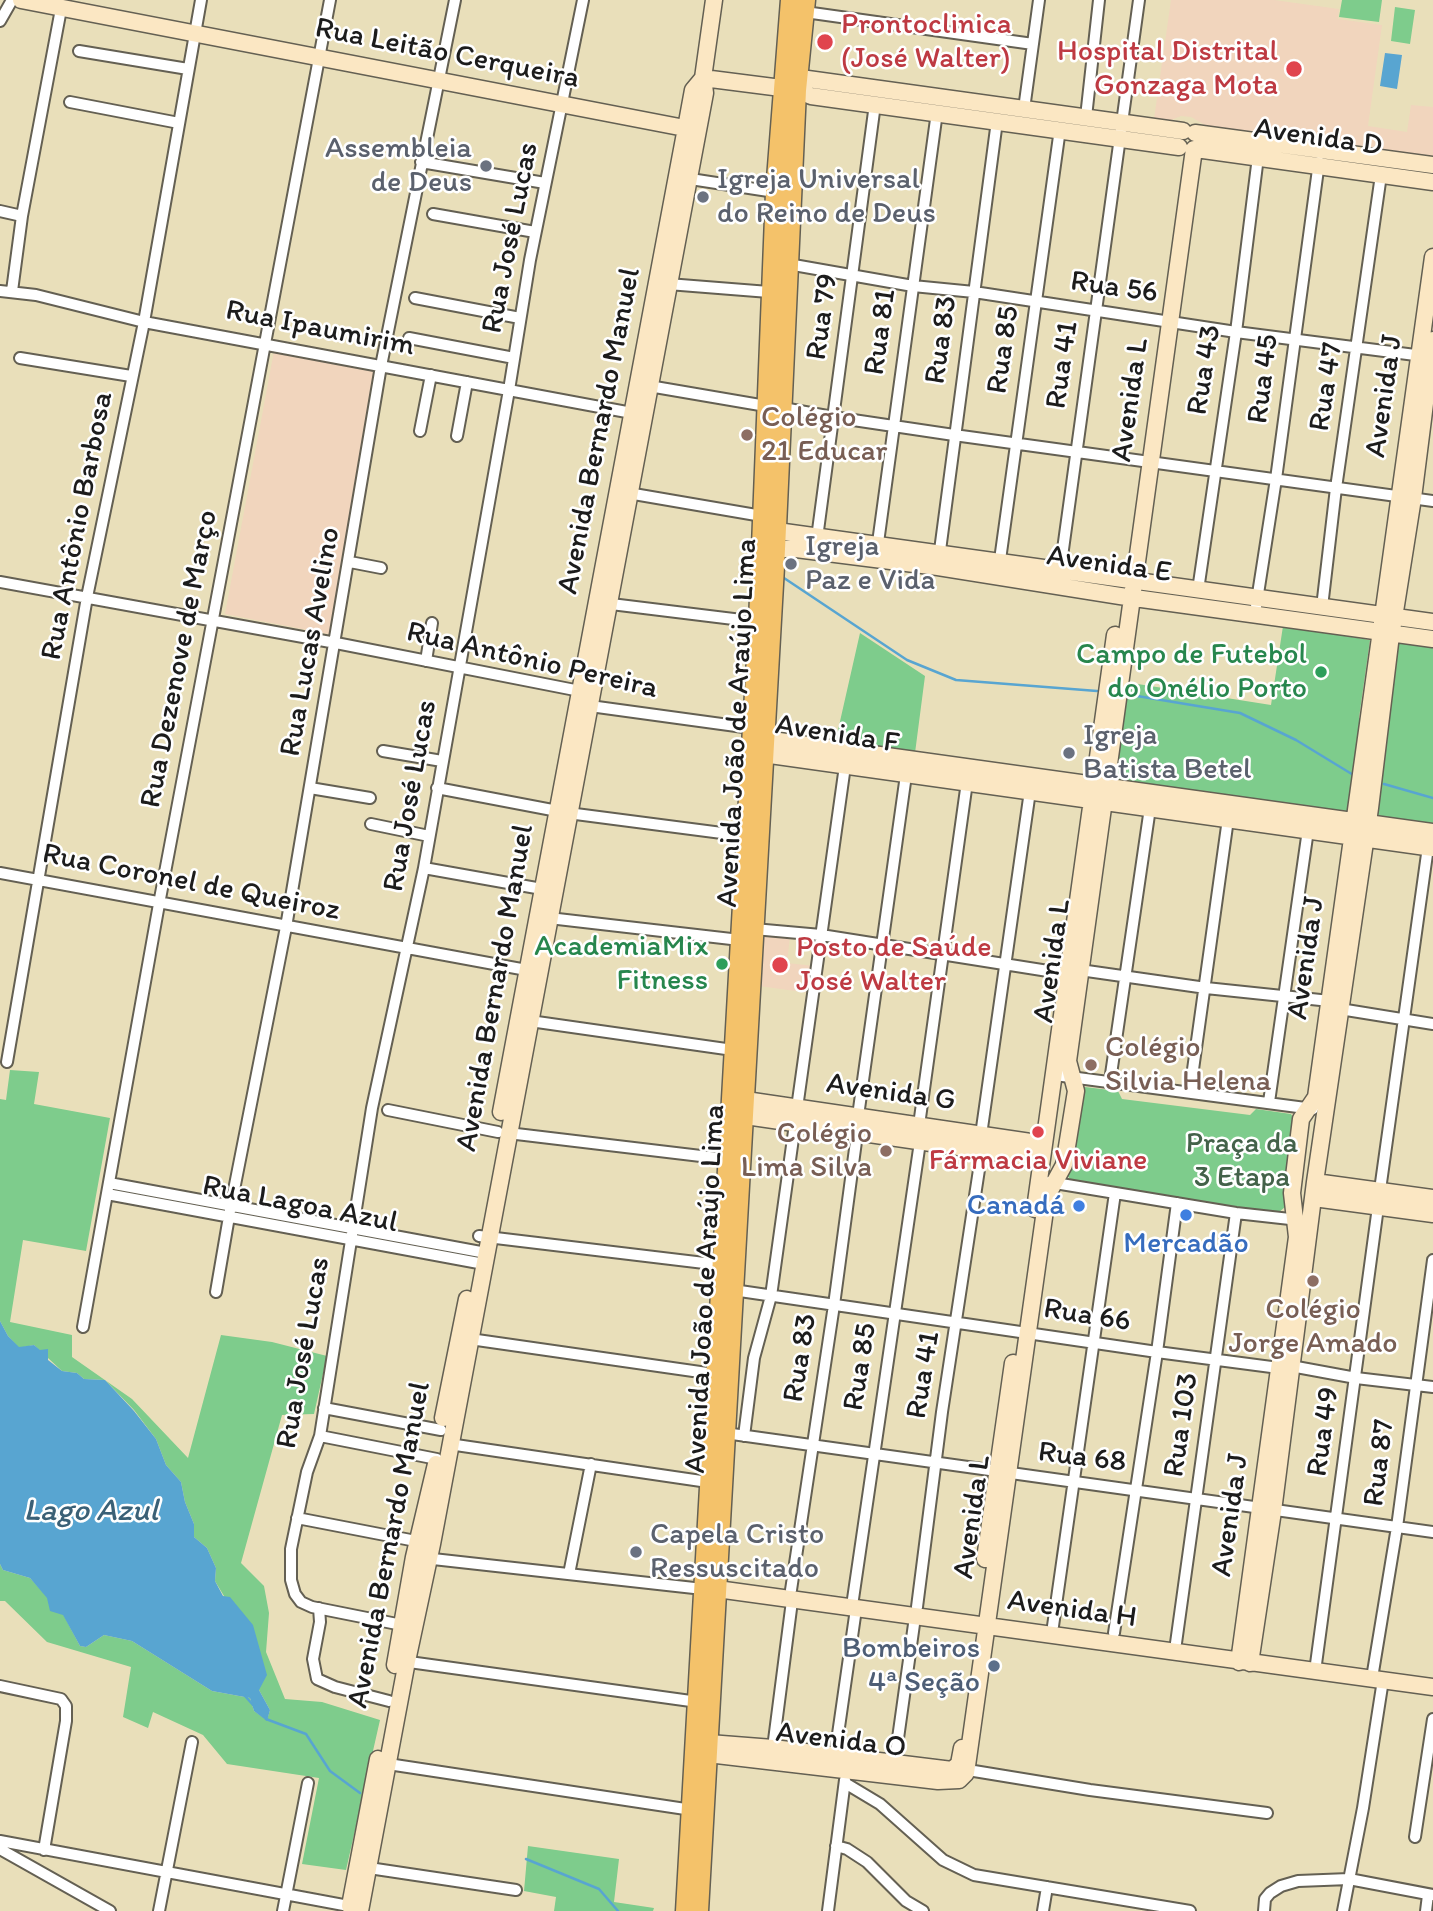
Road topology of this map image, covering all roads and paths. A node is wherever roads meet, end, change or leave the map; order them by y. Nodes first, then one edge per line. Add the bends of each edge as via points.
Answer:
1 (12, 0) edge
2 (22, 0) edge
3 (201, 0) edge
4 (330, 0) edge
5 (456, 0) edge
6 (583, 0) edge
7 (714, 0) edge
8 (790, 0) edge
9 (1039, 0) edge
10 (1099, 0) edge
11 (1139, 0) edge
12 (806, 6) edge
13 (61, 9) junction
14 (0, 21) edge
15 (194, 34) junction
16 (1033, 44) junction
17 (79, 51) dead end
18 (319, 58) junction
19 (188, 69) junction
20 (703, 78) junction
21 (440, 81) junction
22 (790, 83) junction
23 (70, 103) dead end
24 (562, 103) junction
25 (875, 104) junction
26 (1024, 108) junction
27 (937, 112) junction
28 (1086, 117) junction
29 (997, 121) junction
30 (179, 123) junction
31 (692, 129) junction
32 (1060, 130) junction
33 (1121, 131) junction
34 (1189, 143) junction
35 (1258, 158) junction
36 (1320, 158) junction
37 (421, 162) junction
38 (1433, 164) edge
39 (1381, 175) junction
40 (682, 178) junction
41 (1433, 182) edge
42 (545, 183) junction
43 (775, 192) junction
44 (0, 211) edge
45 (433, 214) dead end
46 (22, 216) junction
47 (535, 232) junction
48 (1433, 257) edge
49 (788, 264) junction
50 (853, 277) junction
51 (668, 284) junction
52 (913, 286) junction
53 (6, 291) edge
54 (769, 292) junction
55 (974, 292) junction
56 (415, 298) dead end
57 (1035, 301) junction
58 (1095, 310) junction
59 (520, 318) junction
60 (1165, 320) junction
61 (144, 321) junction
62 (1236, 332) junction
63 (409, 338) dead end
64 (1294, 338) junction
65 (1433, 340) edge
66 (265, 343) junction
67 (1357, 348) junction
68 (1427, 357) edge
69 (20, 358) dead end
70 (514, 358) junction
71 (381, 366) junction
72 (431, 375) junction
73 (131, 376) junction
74 (467, 382) junction
75 (649, 386) junction
76 (509, 390) junction
77 (774, 407) junction
78 (632, 413) junction
79 (833, 417) junction
80 (893, 426) junction
81 (420, 431) dead end
82 (954, 435) junction
83 (457, 436) dead end
84 (1016, 443) junction
85 (1075, 451) junction
86 (1144, 461) junction
87 (628, 466) junction
88 (1215, 470) junction
89 (1276, 479) junction
90 (1336, 488) junction
91 (628, 494) junction
92 (1407, 497) junction
93 (1433, 501) edge
94 (762, 516) junction
95 (817, 538) junction
96 (776, 540) junction
97 (876, 552) junction
98 (938, 561) junction
99 (350, 562) junction
100 (381, 568) dead end
101 (999, 569) junction
102 (1060, 571) junction
103 (0, 582) edge
104 (1127, 589) junction
105 (1198, 590) junction
106 (87, 597) junction
107 (603, 603) junction
108 (1256, 606) junction
109 (1322, 607) junction
110 (213, 620) junction
111 (758, 622) junction
112 (1433, 622) edge
113 (432, 623) dead end
114 (1387, 624) junction
115 (1433, 639) edge
116 (336, 643) junction
117 (426, 661) junction
118 (460, 668) junction
119 (580, 691) junction
120 (590, 706) junction
121 (759, 740) junction
122 (383, 751) dead end
123 (442, 761) junction
124 (845, 766) junction
125 (906, 775) junction
126 (967, 782) junction
127 (310, 788) junction
128 (437, 788) junction
129 (1030, 791) junction
130 (1099, 793) junction
131 (370, 799) dead end
132 (1150, 808) junction
133 (563, 811) junction
134 (1228, 819) junction
135 (371, 824) dead end
136 (1308, 830) junction
137 (1359, 830) junction
138 (429, 836) junction
139 (745, 836) junction
140 (1431, 843) edge
141 (424, 868) junction
142 (0, 873) edge
143 (37, 880) junction
144 (749, 886) junction
145 (542, 889) junction
146 (159, 904) junction
147 (549, 918) junction
148 (748, 923) junction
149 (286, 927) junction
150 (821, 935) junction
151 (883, 945) junction
152 (408, 948) junction
153 (943, 954) junction
154 (1005, 965) junction
155 (533, 971) junction
156 (1124, 977) junction
157 (1073, 980) junction
158 (1206, 988) junction
159 (1285, 996) junction
160 (1334, 1013) junction
161 (1405, 1020) junction
162 (530, 1021) junction
163 (1433, 1024) edge
164 (733, 1050) junction
165 (7, 1062) dead end
166 (516, 1063) junction
167 (1063, 1076) junction
168 (1110, 1081) junction
169 (1190, 1091) junction
170 (1269, 1102) junction
171 (737, 1107) junction
172 (388, 1110) dead end
173 (1318, 1110) junction
174 (796, 1116) junction
175 (858, 1116) junction
176 (919, 1125) junction
177 (503, 1133) junction
178 (858, 1134) junction
179 (920, 1142) junction
180 (981, 1143) junction
181 (1043, 1152) junction
182 (726, 1159) junction
183 (1046, 1182) junction
184 (108, 1189) junction
185 (1314, 1190) junction
186 (1380, 1190) junction
187 (1115, 1193) junction
188 (1433, 1198) edge
189 (1177, 1203) junction
190 (231, 1205) junction
191 (1378, 1207) junction
192 (1236, 1213) junction
193 (1433, 1213) edge
194 (229, 1217) junction
195 (1303, 1220) junction
196 (351, 1227) junction
197 (349, 1240) junction
198 (481, 1251) junction
199 (1433, 1260) edge
200 (721, 1265) junction
201 (733, 1290) junction
202 (216, 1292) dead end
203 (771, 1296) junction
204 (834, 1305) junction
205 (894, 1314) junction
206 (957, 1322) junction
207 (83, 1327) dead end
208 (1023, 1331) junction
209 (470, 1339) junction
210 (1094, 1342) junction
211 (1157, 1352) junction
212 (1216, 1359) junction
213 (1285, 1367) junction
214 (458, 1371) junction
215 (714, 1374) junction
216 (1356, 1378) junction
217 (1415, 1385) junction
218 (1433, 1387) edge
219 (324, 1408) junction
220 (725, 1433) junction
221 (320, 1436) junction
222 (744, 1436) junction
223 (445, 1437) junction
224 (812, 1445) junction
225 (873, 1455) junction
226 (437, 1460) junction
227 (936, 1462) junction
228 (591, 1464) junction
229 (1002, 1472) junction
230 (708, 1482) junction
231 (1075, 1482) junction
232 (1135, 1489) junction
233 (1196, 1498) junction
234 (1266, 1510) junction
235 (297, 1518) junction
236 (1335, 1519) junction
237 (1396, 1527) junction
238 (1433, 1532) edge
239 (423, 1550) junction
240 (569, 1574) junction
241 (710, 1583) junction
242 (792, 1595) junction
243 (855, 1604) junction
244 (319, 1608) junction
245 (916, 1612) junction
246 (982, 1622) junction
247 (402, 1625) junction
248 (1053, 1626) junction
249 (1114, 1633) junction
250 (1176, 1643) junction
251 (1245, 1658) junction
252 (402, 1661) junction
253 (1317, 1664) junction
254 (1378, 1676) junction
255 (1433, 1679) edge
256 (0, 1686) edge
257 (1433, 1687) edge
258 (389, 1701) junction
259 (698, 1702) junction
260 (1433, 1718) edge
261 (192, 1742) dead end
262 (709, 1748) junction
263 (773, 1748) junction
264 (835, 1755) junction
265 (388, 1765) junction
266 (893, 1769) junction
267 (961, 1769) junction
268 (846, 1776) junction
269 (308, 1783) dead end
270 (692, 1810) junction
271 (1267, 1813) dead end
272 (1415, 1837) dead end
273 (0, 1841) edge
274 (836, 1846) junction
275 (44, 1850) junction
276 (4, 1852) edge
277 (369, 1868) junction
278 (168, 1871) junction
279 (1349, 1879) junction
280 (1047, 1887) junction
281 (516, 1890) dead end
282 (1431, 1895) edge
283 (286, 1896) junction
284 (355, 1909) edge
285 (110, 1911) edge
286 (159, 1911) edge
287 (283, 1911) edge
288 (685, 1911) edge
289 (699, 1911) edge
290 (828, 1911) edge
291 (923, 1911) edge
292 (1042, 1911) edge
293 (1190, 1911) edge
294 (1264, 1911) edge
295 (1343, 1911) edge
296 (1426, 1911) edge

1 - 14 street
2 - 13 street, Rua Leitão Cerqueira
3 - 15 street, Rua Antônio Barbosa
4 - 18 street, Rua Dezenove de Março
5 - 21 street, Rua Lucas Avelino
6 - 24 street, Rua José Lucas
7 - 20 street, Avenida Bernardo Manuel
8 - 22 main road, Avenida João de Araújo Lima
9 - 16 street
10 - 28 street
11 - 33 street, Rua 41
12 - 16 street
12 - 22 main road, Avenida João de Araújo Lima
13 - 15 street, Rua Leitão Cerqueira
13 - 46 street
15 - 18 street, Rua Leitão Cerqueira
15 - 19 street, Rua Antônio Barbosa
16 - 26 street
17 - 19 street
18 - 21 street, Rua Leitão Cerqueira
18 - 66 street, Rua Dezenove de Março
19 - 30 street, Rua Antônio Barbosa
20 - 22 street
20 - 31 street, Avenida Bernardo Manuel via 705,93
21 - 24 street, Rua Leitão Cerqueira
21 - 37 street, Rua Lucas Avelino
22 - 25 street, Avenida D via 811,96
22 - 26 street, Avenida D
22 - 43 main road, Avenida João de Araújo Lima
22 - 49 main road, Avenida João de Araújo Lima
23 - 30 street
24 - 31 street, Rua Leitão Cerqueira
24 - 42 street, Rua José Lucas
25 - 27 street, Avenida D
25 - 50 street, Rua 79
26 - 28 street, Avenida D
27 - 29 street, Avenida D
27 - 52 street, Rua 81
28 - 33 street, Avenida D
29 - 32 street, Avenida D
29 - 55 street, Rua 83
30 - 61 street, Rua Antônio Barbosa
31 - 40 street, Avenida Bernardo Manuel
32 - 33 street, Avenida D
32 - 57 street, Rua 85
33 - 34 street, Avenida D
33 - 58 street, Rua 41
34 - 35 street, Avenida D
34 - 36 street, Avenida D
34 - 60 street, Avenida L
35 - 36 street, Avenida D
35 - 62 street, Rua 43
36 - 38 street, Avenida D
36 - 39 street, Avenida D
36 - 64 street, Rua 45
37 - 42 street
37 - 71 street, Rua Lucas Avelino
39 - 41 street, Avenida D
39 - 67 street, Rua 47
40 - 43 street
40 - 51 street, Avenida Bernardo Manuel
40 - 78 street, Avenida Bernardo Manuel
42 - 47 street, Rua José Lucas
43 - 54 main road, Avenida João de Araújo Lima
44 - 46 street
45 - 47 street
46 - 53 street
47 - 59 street, Rua José Lucas
48 - 68 street, Avenida J
49 - 50 street, Rua 56
49 - 77 main road, Avenida João de Araújo Lima
50 - 52 street, Rua 56
50 - 79 street, Rua 79
51 - 54 street
51 - 75 street, Avenida Bernardo Manuel
52 - 55 street, Rua 56
52 - 80 street, Rua 81
53 - 61 street, Rua Ipaumirim
54 - 77 main road, Avenida João de Araújo Lima
55 - 57 street, Rua 56
55 - 82 street, Rua 83
56 - 59 street
57 - 58 street, Rua 56
57 - 84 street, Rua 85
58 - 60 street, Rua 56
58 - 85 street, Rua 41
59 - 70 street, Rua José Lucas
60 - 62 street, Rua 56
60 - 86 street, Avenida L
61 - 66 street, Rua Ipaumirim
61 - 73 street, Rua Antônio Barbosa
62 - 64 street, Rua 56
62 - 88 street, Rua 43
63 - 70 street
64 - 67 street, Rua 56
64 - 89 street, Rua 45
65 - 68 street, Avenida J
66 - 71 street, Rua Ipaumirim
66 - 110 street, Rua Dezenove de Março
67 - 68 street, Rua 56
67 - 90 street, Rua 47
68 - 92 street, Avenida J
69 - 73 street
70 - 76 street, Rua José Lucas
71 - 72 street, Rua Ipaumirim
71 - 99 street, Rua Lucas Avelino
72 - 74 street, Rua Ipaumirim
72 - 81 street
73 - 106 street, Rua Antônio Barbosa
74 - 76 street, Rua Ipaumirim
74 - 83 street
75 - 77 street
75 - 87 street, Avenida Bernardo Manuel
76 - 78 street, Rua Ipaumirim
76 - 118 street, Rua José Lucas
77 - 79 street
77 - 94 main road, Avenida João de Araújo Lima
77 - 96 main road, Avenida João de Araújo Lima
78 - 87 street, Avenida Bernardo Manuel
79 - 80 street
79 - 95 street, Rua 79
80 - 82 street
80 - 97 street, Rua 81
82 - 84 street
82 - 98 street, Rua 83
84 - 85 street
84 - 101 street, Rua 85
85 - 86 street
85 - 102 street, Rua 41
86 - 88 street
86 - 104 street, Avenida L
87 - 91 street, Avenida Bernardo Manuel
87 - 107 street, Avenida Bernardo Manuel
88 - 89 street
88 - 105 street, Rua 43
89 - 90 street
89 - 108 street, Rua 45
90 - 92 street
90 - 109 street, Rua 47
91 - 94 street
91 - 107 street, Avenida Bernardo Manuel
92 - 93 street
92 - 114 street, Avenida J
94 - 111 main road, Avenida João de Araújo Lima
95 - 96 street, Avenida E
95 - 97 street, Avenida E
96 - 97 street, Avenida E
96 - 121 main road, Avenida João de Araújo Lima
97 - 98 street, Avenida E
98 - 101 street, Avenida E
99 - 100 street
99 - 116 street, Rua Lucas Avelino
101 - 102 street, Avenida E
101 - 104 street, Avenida E
102 - 104 street, Avenida E
103 - 106 street, Rua Antônio Pereira
104 - 105 street, Avenida E
104 - 108 street, Avenida E
104 - 130 street, Avenida L
105 - 108 street, Avenida E
106 - 110 street, Rua Antônio Pereira
106 - 143 street, Rua Antônio Barbosa
107 - 111 street
107 - 119 street, Avenida Bernardo Manuel
107 - 120 street, Avenida Bernardo Manuel
108 - 109 street, Avenida E
108 - 114 street, Avenida E
109 - 114 street, Avenida E
110 - 116 street, Rua Antônio Pereira
110 - 146 street, Rua Dezenove de Março
111 - 121 main road, Avenida João de Araújo Lima
112 - 114 street, Avenida E
113 - 117 street
114 - 115 street, Avenida E
114 - 137 street, Avenida J
116 - 117 street, Rua Antônio Pereira
116 - 127 street, Rua Lucas Avelino
117 - 118 street, Rua Antônio Pereira
118 - 119 street, Rua Antônio Pereira
118 - 123 street, Rua José Lucas
119 - 120 street, Rua Antônio Pereira
119 - 133 street, Avenida Bernardo Manuel
120 - 121 street, Rua Antônio Pereira
120 - 133 street, Avenida Bernardo Manuel
121 - 124 street, Avenida F
121 - 130 street, Avenida F
121 - 139 main road, Avenida João de Araújo Lima
121 - 144 main road, Avenida João de Araújo Lima
122 - 123 street
123 - 128 street, Rua José Lucas
124 - 125 street, Avenida F
124 - 150 street
125 - 126 street, Avenida F
125 - 151 street
126 - 129 street, Avenida F
126 - 153 street
127 - 131 street
127 - 149 street, Rua Lucas Avelino
128 - 133 street
128 - 138 street, Rua José Lucas
129 - 130 street, Avenida F
129 - 154 street, Rua 41
130 - 132 street, Avenida F
130 - 137 street, Avenida F
130 - 157 street, Avenida L
132 - 134 street, Avenida F
132 - 156 street
133 - 139 street
133 - 145 street, Avenida Bernardo Manuel
133 - 147 street, Avenida Bernardo Manuel
134 - 136 street, Avenida F
134 - 158 street
135 - 138 street
136 - 137 street, Avenida F
136 - 159 street
137 - 140 street, Avenida F
137 - 160 street, Avenida J
138 - 141 street, Rua José Lucas
139 - 144 main road, Avenida João de Araújo Lima
140 - 161 street
141 - 145 street
141 - 152 street, Rua José Lucas
142 - 143 street, Rua Coronel de Queiroz
143 - 146 street, Rua Coronel de Queiroz
143 - 165 street, Rua Antônio Barbosa
144 - 148 main road, Avenida João de Araújo Lima
145 - 155 street, Avenida Bernardo Manuel
146 - 149 street, Rua Coronel de Queiroz
146 - 184 street, Rua Dezenove de Março
147 - 148 street
147 - 155 street, Avenida Bernardo Manuel
148 - 150 street
148 - 164 main road, Avenida João de Araújo Lima
148 - 171 main road, Avenida João de Araújo Lima
149 - 152 street, Rua Coronel de Queiroz
149 - 190 street, Rua Lucas Avelino
150 - 151 street
150 - 174 street
151 - 153 street
151 - 175 street
152 - 155 street, Rua Coronel de Queiroz
152 - 196 street, Rua José Lucas
153 - 154 street
153 - 176 street
154 - 157 street
154 - 180 street, Rua 41
155 - 162 street, Avenida Bernardo Manuel
155 - 166 street, Avenida Bernardo Manuel
156 - 157 street
156 - 158 street
156 - 168 street
157 - 167 street, Avenida L
158 - 159 street
158 - 169 street
159 - 160 street
159 - 170 street
160 - 161 street
160 - 173 street, Avenida J
161 - 163 street
161 - 186 street
162 - 164 street
162 - 166 street, Avenida Bernardo Manuel
164 - 171 main road, Avenida João de Araújo Lima
166 - 177 street, Avenida Bernardo Manuel
167 - 168 street
167 - 181 street, Avenida L
167 - 183 street, Avenida L via 1076,1091 1064,1165
168 - 169 street
169 - 170 street
170 - 173 street
171 - 174 street, Avenida G
171 - 182 main road, Avenida João de Araújo Lima
171 - 201 main road, Avenida João de Araújo Lima
172 - 177 street
173 - 185 street, Avenida J
173 - 195 street, Avenida J via 1301,1119 1292,1193
174 - 175 street, Avenida G
174 - 178 street, Avenida G
174 - 203 street
175 - 176 street, Avenida G
176 - 180 street, Avenida G
177 - 182 street
177 - 198 street, Avenida Bernardo Manuel
178 - 179 street, Avenida G
178 - 204 street, Rua 83
179 - 180 street, Avenida G
179 - 205 street, Rua 85
180 - 181 street, Avenida G
180 - 206 street, Rua 41
181 - 183 street, Avenida L
182 - 200 main road, Avenida João de Araújo Lima
183 - 187 street
183 - 208 street, Avenida L
184 - 190 street, Rua Lagoa Azul
184 - 194 street, Rua Lagoa Azul
184 - 207 street, Rua Dezenove de Março
185 - 186 street
185 - 191 street
185 - 195 street, Avenida J
186 - 188 street
187 - 189 street
187 - 210 street
189 - 192 street
189 - 211 street
190 - 194 street, Rua Lucas Avelino
190 - 196 street, Rua Lagoa Azul
191 - 193 street
191 - 216 street, Rua 49
192 - 195 street
192 - 212 street, Rua 103
194 - 197 street, Rua Lagoa Azul
194 - 202 street, Rua Lucas Avelino
195 - 213 street, Avenida J
196 - 197 street, Rua José Lucas
196 - 198 street, Rua Lagoa Azul
197 - 198 street, Rua Lagoa Azul
197 - 219 street, Rua José Lucas
198 - 200 street
198 - 209 street, Avenida Bernardo Manuel
198 - 214 street, Avenida Bernardo Manuel
199 - 217 street, Rua 87
200 - 215 main road, Avenida João de Araújo Lima
201 - 203 street, Rua 66
201 - 220 main road, Avenida João de Araújo Lima
203 - 204 street, Rua 66
203 - 222 street via 754,1358
204 - 205 street, Rua 66
204 - 224 street, Rua 83
205 - 206 street, Rua 66
205 - 225 street, Rua 85
206 - 208 street, Rua 66
206 - 227 street, Rua 41
208 - 210 street, Rua 66
208 - 229 street, Avenida L
209 - 214 street, Avenida Bernardo Manuel
209 - 215 street
210 - 211 street, Rua 66
210 - 231 street
211 - 212 street, Rua 66
211 - 232 street
212 - 213 street, Rua 66
212 - 233 street, Rua 103
213 - 216 street, Rua 66
213 - 234 street, Avenida J
214 - 223 street, Avenida Bernardo Manuel
215 - 230 main road, Avenida João de Araújo Lima
216 - 217 street, Rua 66
216 - 236 street, Rua 49
217 - 218 street, Rua 66
217 - 237 street, Rua 87
219 - 221 street, Rua José Lucas
219 - 223 street
220 - 222 street, Rua 68
220 - 241 main road, Avenida João de Araújo Lima
221 - 226 street
221 - 235 street, Rua José Lucas
222 - 224 street, Rua 68
223 - 226 street, Avenida Bernardo Manuel
223 - 228 street
223 - 239 street, Avenida Bernardo Manuel
224 - 225 street, Rua 68
224 - 242 street, Rua 83
225 - 227 street, Rua 68
225 - 243 street, Rua 85
226 - 239 street, Avenida Bernardo Manuel
227 - 229 street, Rua 68
227 - 245 street, Rua 41
228 - 230 street
228 - 240 street
229 - 231 street, Rua 68
229 - 246 street, Avenida L
230 - 241 main road, Avenida João de Araújo Lima
231 - 232 street, Rua 68
231 - 248 street
232 - 233 street, Rua 68
232 - 249 street
233 - 234 street, Rua 68
233 - 250 street, Rua 103
234 - 236 street, Rua 68
234 - 251 street, Avenida J
235 - 239 street
235 - 244 street, Rua José Lucas via 291,1580 298,1599
236 - 237 street, Rua 68
236 - 253 street, Rua 49
237 - 238 street, Rua 68
237 - 254 street, Rua 87
239 - 240 street
239 - 247 street, Avenida Bernardo Manuel
239 - 252 street, Avenida Bernardo Manuel
240 - 241 street
241 - 242 street, Avenida H
241 - 259 main road, Avenida João de Araújo Lima
241 - 262 main road, Avenida João de Araújo Lima
242 - 243 street, Avenida H
242 - 263 street, Rua 83
243 - 245 street, Avenida H
243 - 264 street, Rua 85
244 - 247 street
244 - 258 street via 313,1659 317,1679
245 - 246 street, Avenida H
245 - 266 street, Rua 41
246 - 248 street, Avenida H
246 - 251 street, Avenida H
246 - 267 street, Avenida L
247 - 252 street, Avenida Bernardo Manuel
248 - 249 street, Avenida H
249 - 250 street, Avenida H
250 - 251 street, Avenida H
251 - 253 street, Avenida H
251 - 254 street, Avenida H
252 - 258 street, Avenida Bernardo Manuel
252 - 259 street
252 - 265 street, Avenida Bernardo Manuel
253 - 254 street, Avenida H
254 - 255 street, Avenida H
254 - 257 street, Avenida H
254 - 279 street, Rua 87 via 1363,1808
256 - 275 street via 61,1699 66,1706
258 - 284 street, Avenida Bernardo Manuel
259 - 270 main road, Avenida João de Araújo Lima
260 - 272 street
261 - 278 street
262 - 263 street, Avenida O
262 - 268 street, Avenida O
262 - 289 main road, Avenida João de Araújo Lima
263 - 264 street, Avenida O
264 - 266 street, Avenida O
265 - 270 street
265 - 277 street, Avenida Bernardo Manuel
266 - 267 street, Avenida O via 947,1781 959,1780
266 - 268 street, Avenida O
267 - 271 street
268 - 274 street
268 - 280 street via 957,1869 999,1881
269 - 283 street
270 - 288 main road, Avenida João de Araújo Lima
273 - 275 street
274 - 290 street
274 - 291 street via 867,1862 906,1901
275 - 278 street
276 - 285 street
277 - 281 street
277 - 284 street, Avenida Bernardo Manuel
278 - 283 street
278 - 286 street
279 - 282 street
279 - 294 street via 1289,1883 1270,1893
279 - 295 street, Rua 87
280 - 292 street
280 - 293 street
282 - 296 street
283 - 284 street
283 - 287 street

